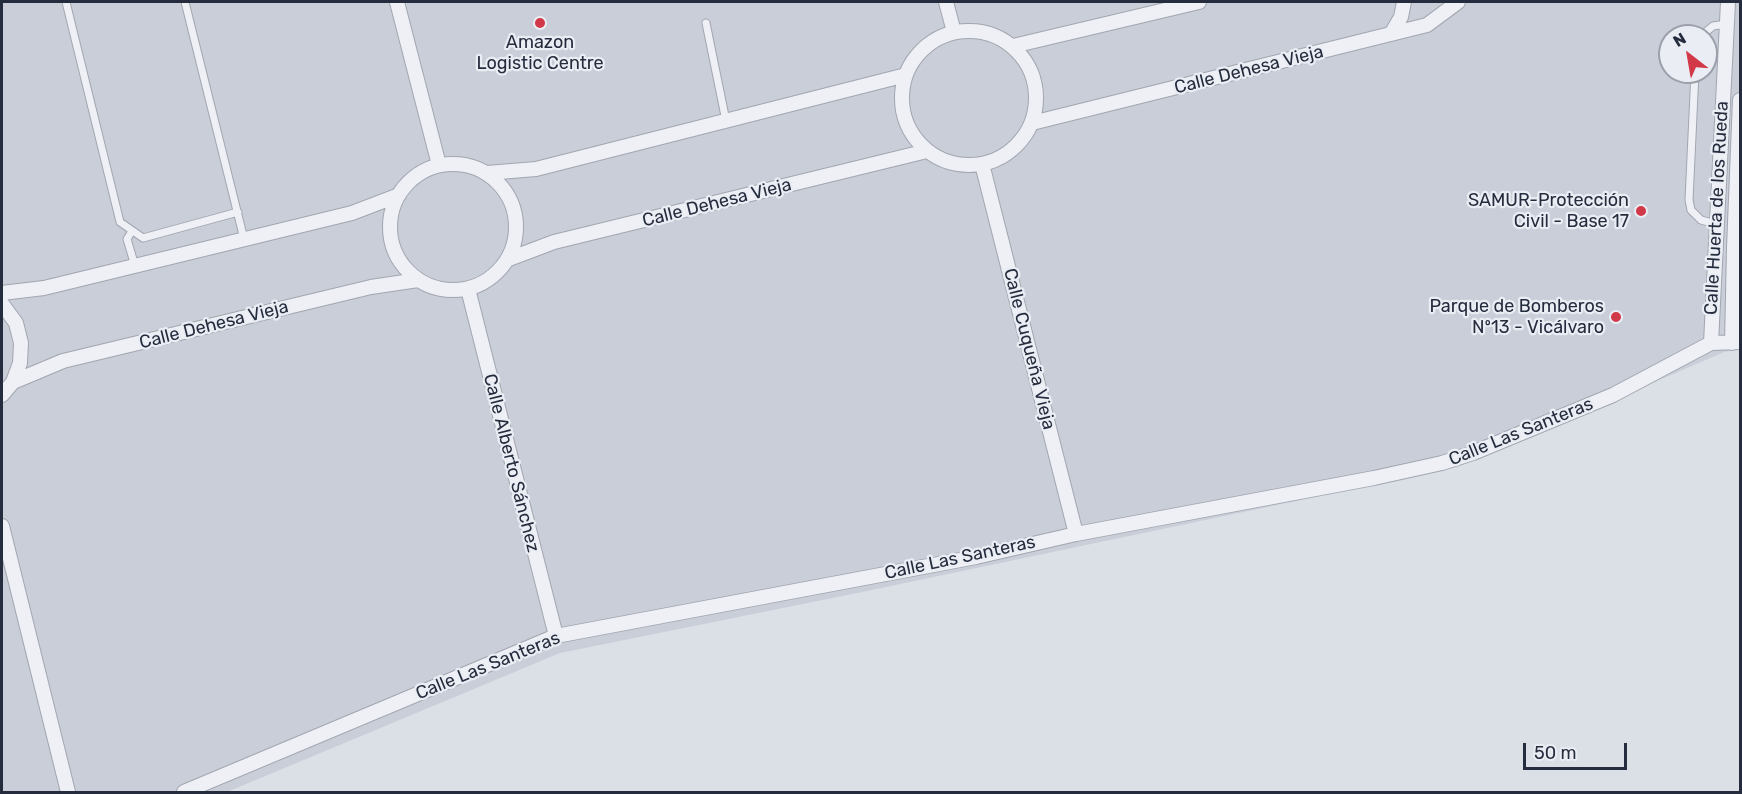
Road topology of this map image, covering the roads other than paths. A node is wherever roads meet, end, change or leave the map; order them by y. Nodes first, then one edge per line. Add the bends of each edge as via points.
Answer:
1 (66, 2) edge
2 (185, 2) edge
3 (397, 2) edge
4 (946, 2) edge
5 (1199, 2) edge
6 (1404, 2) edge
7 (1458, 2) edge
8 (1728, 2) edge
9 (706, 23) dead end
10 (1727, 24) junction
11 (1718, 25) edge
12 (954, 32) junction
13 (1390, 34) junction
14 (1013, 46) junction
15 (906, 75) junction
16 (1694, 84) edge
17 (1740, 100) edge
18 (726, 121) junction
19 (1032, 123) junction
20 (927, 151) junction
21 (982, 164) junction
22 (439, 165) junction
23 (487, 173) junction
24 (399, 195) junction
25 (238, 212) junction
26 (1738, 223) edge
27 (1716, 224) junction
28 (132, 231) junction
29 (244, 239) junction
30 (509, 259) junction
31 (135, 266) junction
32 (1737, 276) edge
33 (418, 280) junction
34 (468, 289) junction
35 (2, 293) edge
36 (2, 304) edge
37 (1736, 343) edge
38 (1711, 344) junction
39 (13, 381) junction
40 (2, 394) edge
41 (2, 526) edge
42 (1076, 534) junction
43 (556, 636) junction
44 (68, 792) edge
45 (184, 792) edge

1 - 28 lane via 120,222
2 - 25 lane
3 - 22 street
4 - 12 street
5 - 14 street
6 - 13 street via 1401,17
7 - 13 street, Calle Dehesa Vieja via 1427,25
8 - 10 street, Calle Huerta de los Rueda
9 - 18 lane
10 - 11 lane
10 - 27 street, Calle Huerta de los Rueda
12 - 14 street via 975,30 995,35
12 - 15 street via 933,41 916,56
13 - 19 street, Calle Dehesa Vieja
14 - 19 street via 1027,62 1035,81 1037,103
15 - 18 street
15 - 20 street via 904,117 913,136
16 - 27 lane via 1689,200 1691,210 1701,220
17 - 26 street, Calle Huerta de los Rueda
18 - 23 street via 536,169
19 - 21 street via 1020,142 1003,156
20 - 21 street via 944,161
20 - 30 street, Calle Dehesa Vieja via 554,242
21 - 42 street, Calle Cuqueña Vieja
22 - 23 street via 472,166
22 - 24 street via 409,181
23 - 30 street via 512,202 517,221 516,241
24 - 29 street via 352,213
24 - 33 street via 391,212 394,250
25 - 28 lane via 143,238
25 - 29 lane
26 - 32 street, Calle Huerta de los Rueda
27 - 38 street, Calle Huerta de los Rueda
28 - 31 lane via 127,239
29 - 31 street
30 - 34 street via 484,283
31 - 35 street via 44,288
32 - 37 street, Calle Huerta de los Rueda
33 - 34 street via 433,288
33 - 39 street, Calle Dehesa Vieja via 371,287 63,361
34 - 43 street, Calle Alberto Sánchez
36 - 39 street via 16,323 21,343 20,363
37 - 38 street, Calle Las Santeras
38 - 42 street, Calle Las Santeras via 1613,395 1442,463
39 - 40 street
41 - 44 street
42 - 43 street, Calle Las Santeras via 976,557
43 - 45 street, Calle Las Santeras

